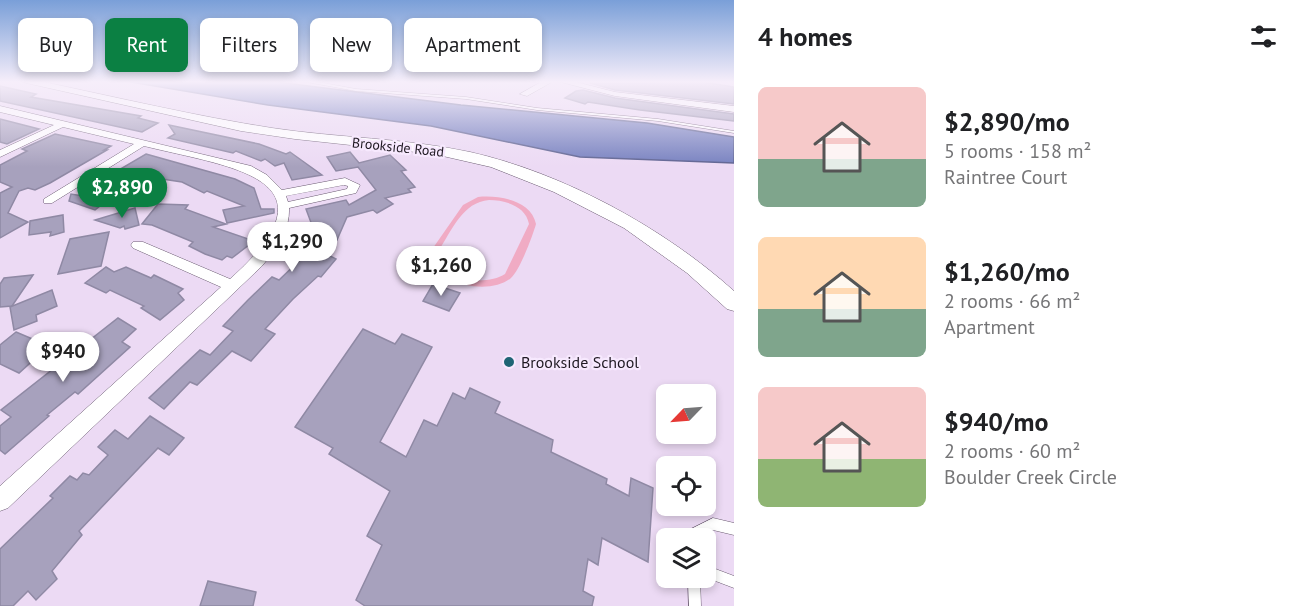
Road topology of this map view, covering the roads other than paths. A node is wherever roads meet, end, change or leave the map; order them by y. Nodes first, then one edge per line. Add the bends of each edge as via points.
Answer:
1 (5, 110) edge
2 (164, 110) edge
3 (551, 110) edge
4 (62, 124) junction
5 (734, 132) edge
6 (142, 143) junction
7 (0, 154) edge
8 (282, 200) junction
9 (48, 201) dead end
10 (138, 245) dead end
11 (232, 285) junction
12 (734, 303) edge
13 (0, 500) edge
14 (705, 528) edge
15 (734, 529) edge
16 (716, 575) edge
17 (734, 582) edge
18 (694, 588) edge
19 (695, 606) edge

1 - 4 street
2 - 12 street, Brookside Road via 270,132 456,153 489,161 617,217 690,264
3 - 5 lane
4 - 6 street
4 - 7 street
6 - 8 street via 247,168 270,182
6 - 9 street
8 - 8 street via 352,191 354,185 345,181
8 - 11 street via 285,215 273,245
10 - 11 street
11 - 13 street
14 - 15 lane via 713,524
16 - 17 lane
18 - 19 lane

